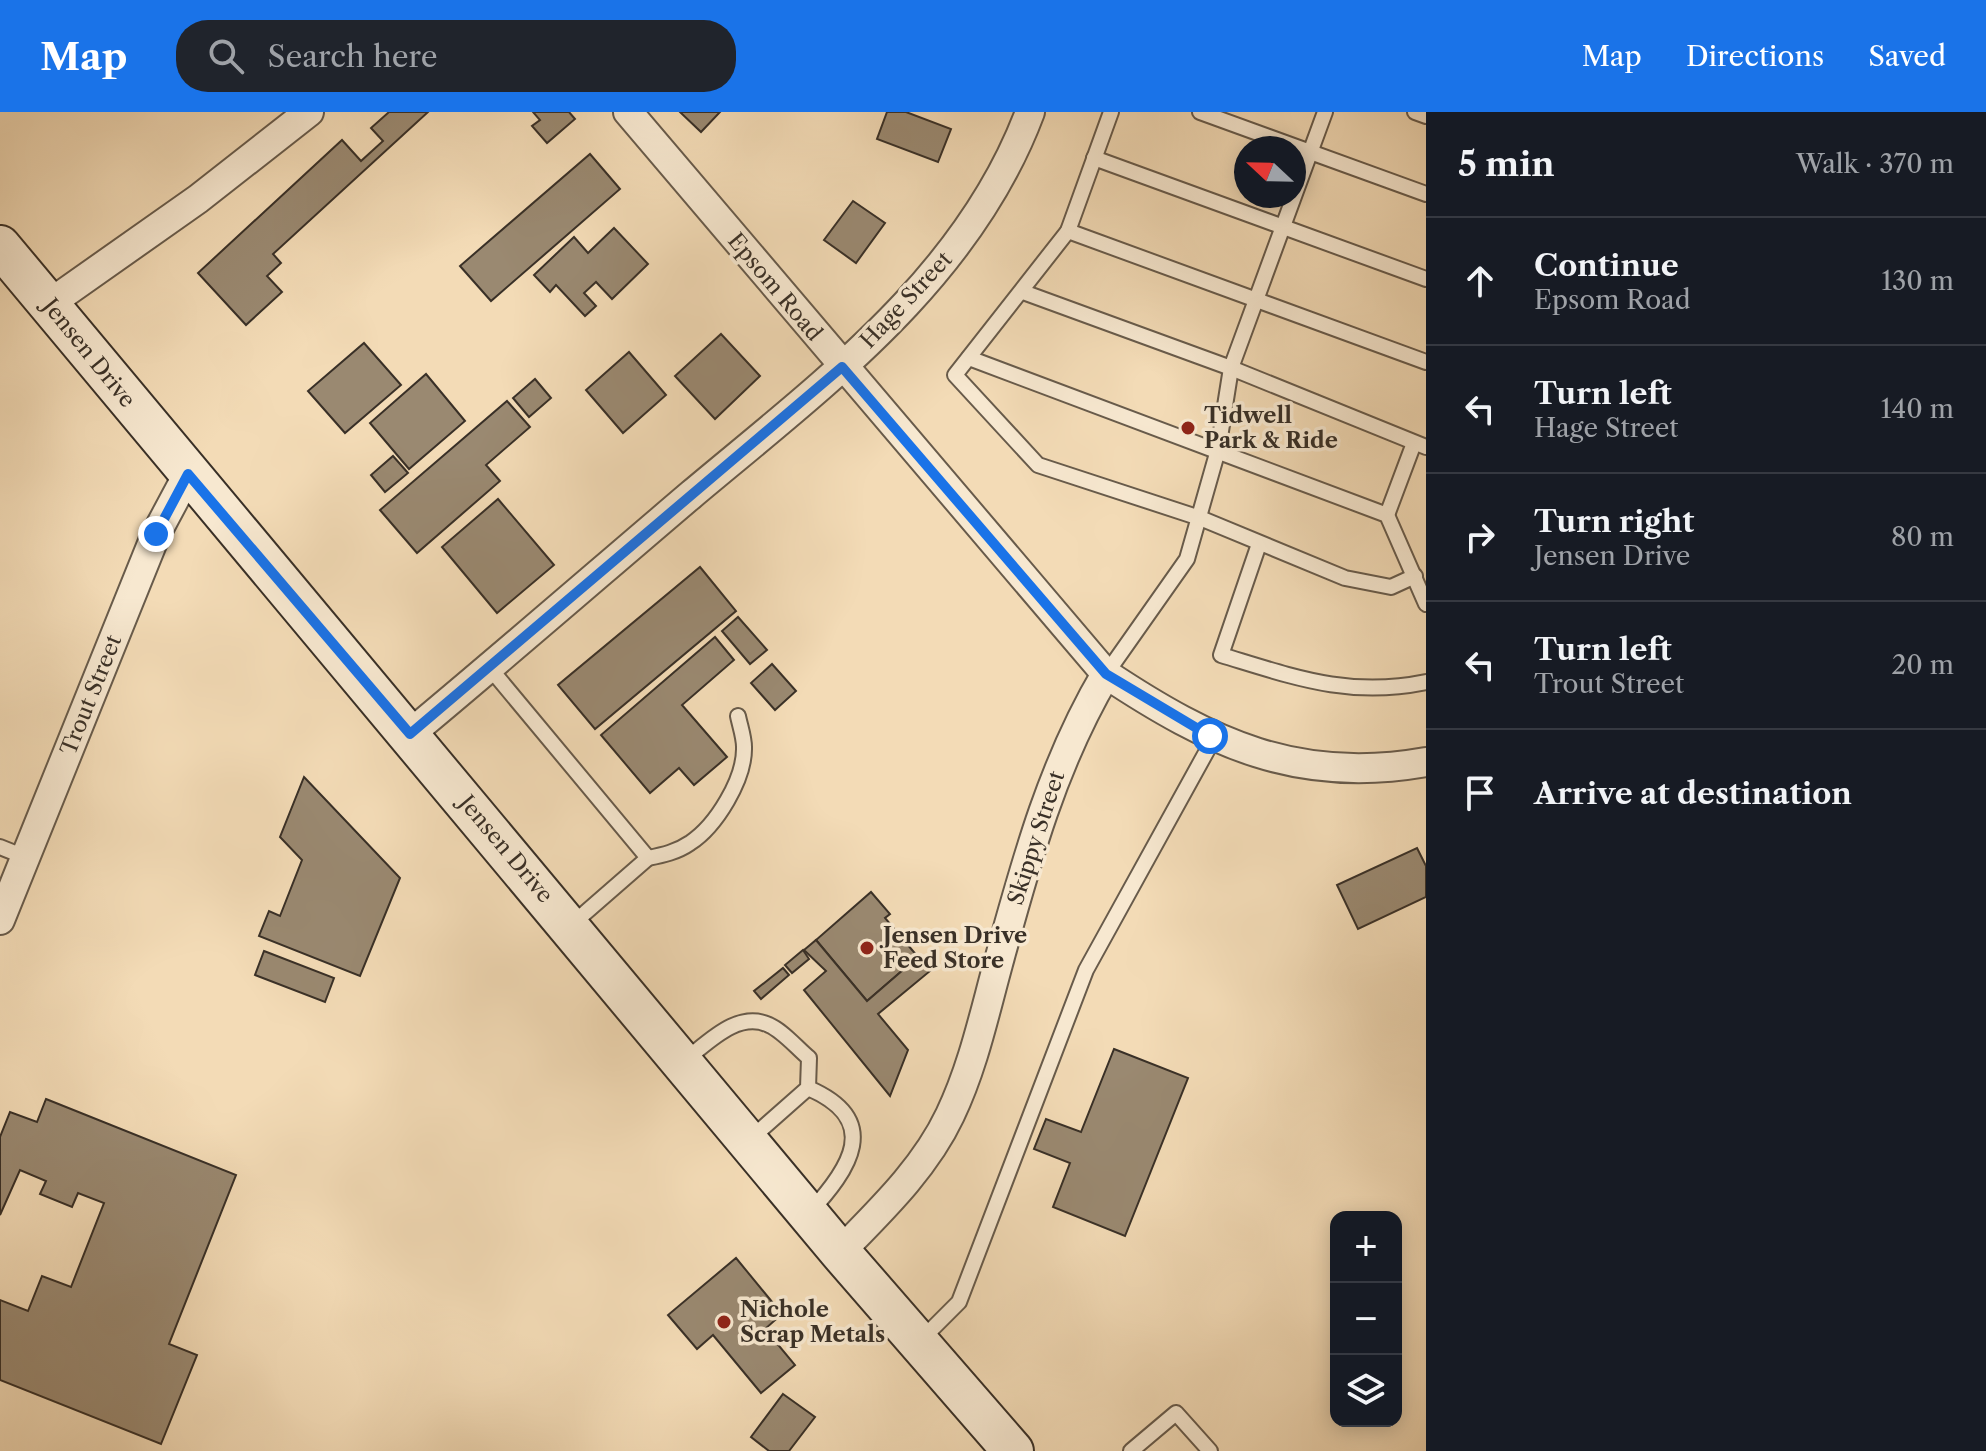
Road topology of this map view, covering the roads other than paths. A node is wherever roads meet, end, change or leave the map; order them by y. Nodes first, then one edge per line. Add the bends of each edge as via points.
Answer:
1 (309, 112) edge
2 (628, 112) edge
3 (1030, 112) edge
4 (1111, 112) edge
5 (1200, 112) edge
6 (1325, 112) edge
7 (1415, 112) edge
8 (1426, 116) edge
9 (1310, 152) junction
10 (1094, 158) junction
11 (1426, 194) edge
12 (1283, 227) junction
13 (1068, 231) junction
14 (0, 246) edge
15 (1426, 279) edge
16 (1023, 292) junction
17 (1256, 300) junction
18 (49, 304) junction
19 (969, 358) junction
20 (1426, 362) edge
21 (842, 367) junction
22 (1231, 368) junction
23 (1420, 445) edge
24 (1218, 450) junction
25 (188, 474) junction
26 (1387, 515) junction
27 (1200, 518) junction
28 (1259, 544) junction
29 (1415, 576) junction
30 (1426, 604) edge
31 (489, 667) junction
32 (1106, 674) junction
33 (1426, 682) edge
34 (738, 716) dead end
35 (410, 734) junction
36 (1214, 738) junction
37 (1426, 762) edge
38 (13, 852) edge
39 (648, 858) junction
40 (0, 920) edge
41 (570, 927) junction
42 (683, 1062) junction
43 (808, 1088) junction
44 (748, 1141) junction
45 (808, 1213) junction
46 (840, 1252) junction
47 (919, 1342) junction
48 (1013, 1451) edge
49 (1132, 1451) edge
50 (1210, 1451) edge

1 - 18 street via 198,199
2 - 21 street, Epsom Road
3 - 21 street, Hage Street via 966,233 914,298
4 - 10 lane
5 - 9 lane
6 - 9 lane
7 - 8 lane
9 - 11 lane
9 - 12 lane
10 - 12 lane
10 - 13 lane
12 - 15 lane
12 - 17 lane
13 - 16 lane
13 - 17 lane
14 - 18 main road, Jensen Drive
16 - 19 lane
16 - 22 lane
17 - 20 lane
17 - 22 lane
18 - 25 main road, Jensen Drive
19 - 24 lane
19 - 27 lane via 955,375 1038,465
21 - 31 street, Hage Street
21 - 32 street, Epsom Road
22 - 23 lane
22 - 24 lane
23 - 26 lane
24 - 26 lane
24 - 27 lane
25 - 35 main road, Jensen Drive
25 - 38 street, Trout Street
26 - 29 lane
27 - 28 lane
27 - 32 lane via 1187,559
28 - 29 lane via 1345,578 1391,587
28 - 33 lane via 1221,655 1324,686 1395,688
29 - 30 lane
31 - 35 street, Hage Street
31 - 39 lane
32 - 36 street, Epsom Road
32 - 46 street, Skippy Street via 1079,720 1042,808 970,1065 950,1116 921,1163
34 - 39 lane via 742,769 718,813 693,841
35 - 41 main road, Jensen Drive
36 - 37 street, Epsom Road via 1267,758 1334,768
36 - 47 lane via 1086,970 959,1302
38 - 40 street, Trout Street
39 - 41 lane
41 - 42 main road, Jensen Drive
42 - 43 lane via 731,1025 769,1025 809,1058
42 - 44 main road, Jensen Drive
43 - 44 lane
43 - 45 lane via 834,1099 853,1131 852,1153 839,1180
44 - 45 main road, Jensen Drive
45 - 46 main road, Jensen Drive
46 - 47 main road, Jensen Drive
47 - 48 main road, Jensen Drive
49 - 50 lane via 1176,1413

